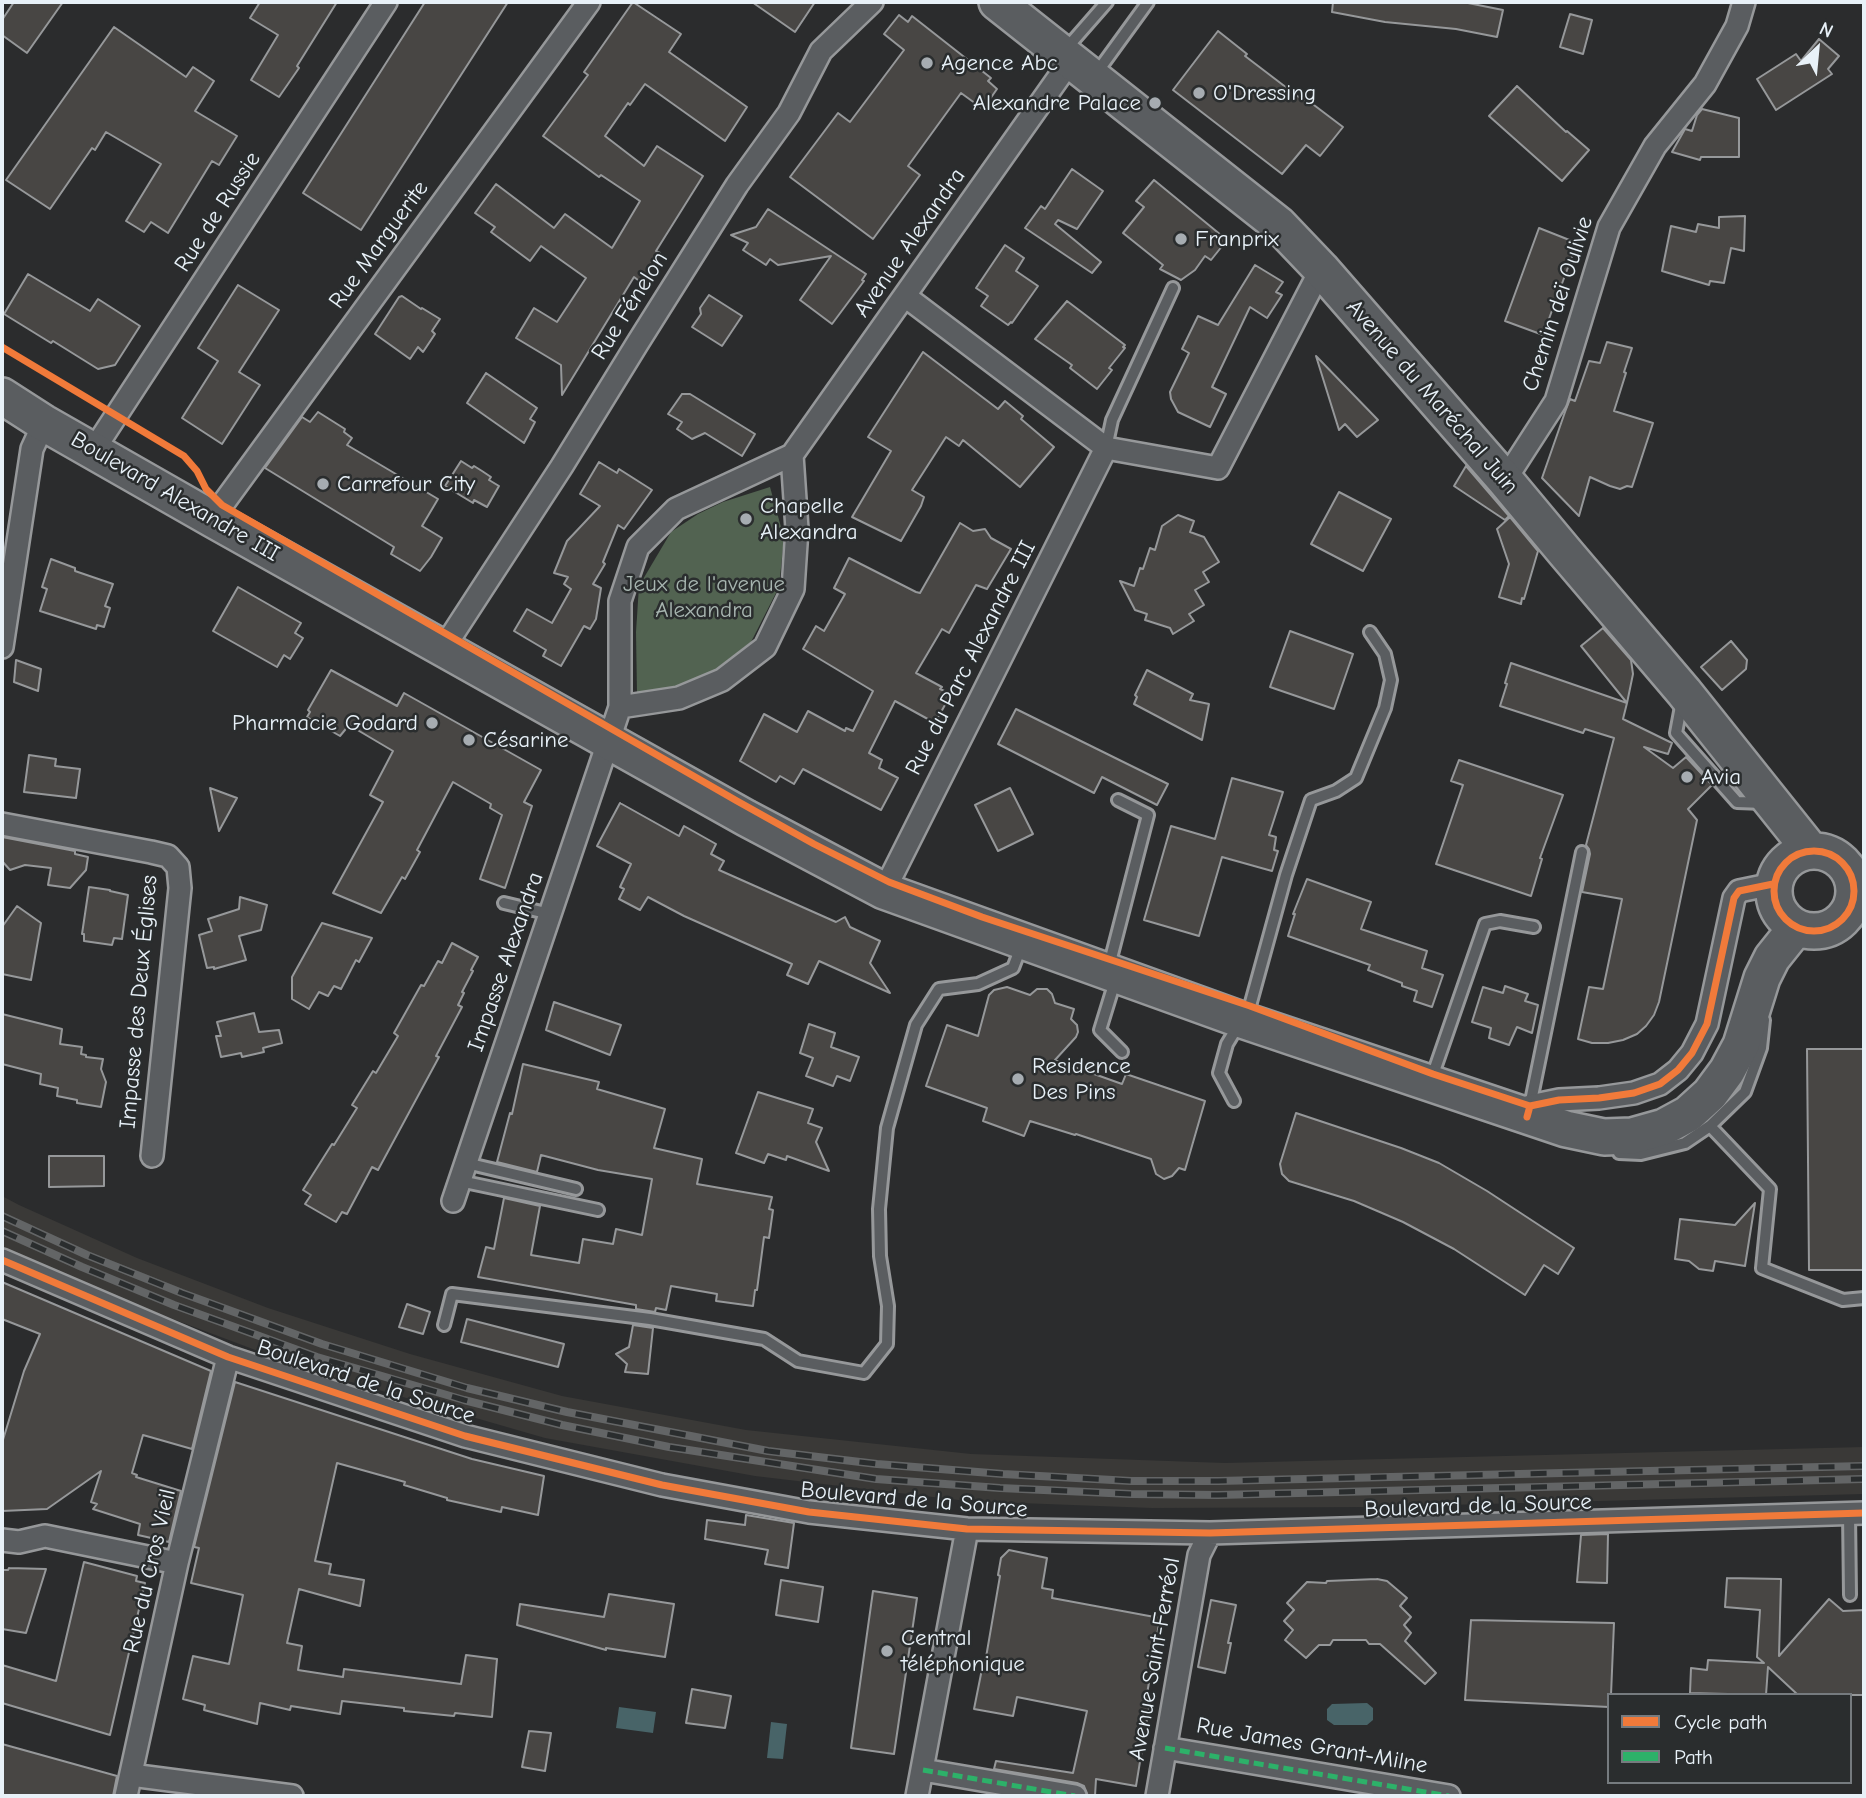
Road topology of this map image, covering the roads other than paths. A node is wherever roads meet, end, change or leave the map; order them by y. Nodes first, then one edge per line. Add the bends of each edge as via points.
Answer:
1 (386, 2) edge
2 (589, 2) edge
3 (872, 2) edge
4 (997, 2) edge
5 (1107, 2) edge
6 (1149, 2) edge
7 (1744, 2) edge
8 (1075, 63) junction
9 (1321, 269) junction
10 (1174, 288) dead end
11 (905, 296) junction
12 (2, 396) edge
13 (44, 423) junction
14 (1106, 448) junction
15 (93, 451) junction
16 (792, 456) junction
17 (1505, 480) junction
18 (214, 520) junction
19 (1370, 632) dead end
20 (2, 647) edge
21 (443, 649) junction
22 (620, 707) junction
23 (608, 740) junction
24 (1118, 800) dead end
25 (2, 824) edge
26 (1811, 850) junction
27 (1582, 852) dead end
28 (1773, 884) junction
29 (884, 891) junction
30 (1858, 901) edge
31 (504, 903) dead end
32 (550, 914) junction
33 (1534, 927) dead end
34 (1797, 928) junction
35 (1023, 942) junction
36 (1113, 974) junction
37 (1754, 1003) junction
38 (1242, 1020) junction
39 (1122, 1052) dead end
40 (1430, 1083) junction
41 (1234, 1101) dead end
42 (1528, 1112) junction
43 (1710, 1126) junction
44 (1588, 1143) junction
45 (152, 1156) dead end
46 (463, 1172) junction
47 (576, 1189) dead end
48 (453, 1201) dead end
49 (598, 1210) dead end
50 (2, 1260) edge
51 (1864, 1297) edge
52 (444, 1325) dead end
53 (228, 1357) junction
54 (1857, 1513) edge
55 (967, 1529) junction
56 (1210, 1533) junction
57 (2, 1540) edge
58 (177, 1563) junction
59 (1850, 1595) dead end
60 (1165, 1748) junction
61 (923, 1770) junction
62 (131, 1774) junction
63 (126, 1796) edge
64 (292, 1796) edge
65 (918, 1796) edge
66 (1075, 1796) edge
67 (1157, 1796) edge
68 (1450, 1796) edge

1 - 15 street, Rue de Russie
2 - 18 street, Rue Marguerite
3 - 21 street, Rue Fénelon via 821,51 789,113 730,196
4 - 8 main road, Avenue du Maréchal Juin
5 - 8 lane
6 - 8 lane
7 - 17 street, Chemin deï Oulivie via 1737,26 1705,84 1655,146 1609,227 1556,401
8 - 9 main road, Avenue du Maréchal Juin via 1279,225
8 - 11 street, Avenue Alexandra
9 - 14 street via 1218,468
9 - 17 main road, Avenue du Maréchal Juin
10 - 14 lane via 1112,420
11 - 14 street
11 - 16 street, Avenue Alexandra
12 - 13 main road, Boulevard Alexandre III
13 - 15 main road, Boulevard Alexandre III
13 - 20 street via 32,449
14 - 29 street, Rue du Parc Alexandre III
15 - 18 main road, Boulevard Alexandre III
16 - 22 street via 676,509 638,547 620,601
16 - 22 street via 797,529 793,589 765,647 722,680 679,698
17 - 26 main road, Avenue du Maréchal Juin
18 - 21 main road, Boulevard Alexandre III
19 - 38 lane via 1385,654 1391,680 1385,708 1356,778 1311,800
21 - 23 main road, Boulevard Alexandre III
22 - 23 street
23 - 29 main road, Boulevard Alexandre III
23 - 32 street, Impasse Alexandra
24 - 36 lane via 1148,815
25 - 45 street, Impasse des Deux Églises via 168,856 178,867 180,888
26 - 28 main road via 1786,861
26 - 30 main road via 1839,860 1849,872
27 - 42 lane
28 - 34 main road via 1777,910
28 - 42 street via 1739,891 1734,898 1707,1024 1678,1070 1660,1084 1634,1093 1559,1100
29 - 35 main road, Boulevard Alexandre III
30 - 34 main road via 1830,928 1808,932
31 - 32 lane
32 - 46 street, Impasse Alexandra
33 - 40 lane via 1500,921 1485,924
34 - 37 main road, Boulevard Alexandre III via 1772,958
35 - 36 main road, Boulevard Alexandre III
35 - 52 lane via 1013,968 978,984 939,989 916,1024 887,1128 879,1209 887,1344 864,1373 798,1361 764,1339 650,1319 452,1294
36 - 38 main road, Boulevard Alexandre III
36 - 39 lane via 1100,1030
37 - 43 lane via 1765,1022 1761,1048 1745,1092
37 - 44 main road, Boulevard Alexandre III via 1727,1071 1688,1114 1664,1127
38 - 40 main road, Boulevard Alexandre III
38 - 41 lane via 1227,1044 1219,1073
40 - 42 main road, Boulevard Alexandre III
42 - 44 main road, Boulevard Alexandre III
43 - 44 lane via 1685,1143 1642,1154
43 - 51 lane via 1770,1189 1762,1268 1843,1300
46 - 47 lane
46 - 48 street, Impasse Alexandra
46 - 49 lane
50 - 53 street, Boulevard de la Source
53 - 55 street, Boulevard de la Source via 465,1436 662,1485 810,1512
53 - 58 street, Rue du Cros Vieil
54 - 56 street, Boulevard de la Source
54 - 59 lane
55 - 56 street, Boulevard de la Source
55 - 61 street
56 - 60 street, Avenue Saint-Ferréol via 1199,1555
57 - 58 street via 19,1542 45,1536
58 - 62 street, Rue du Cros Vieil
60 - 67 street, Avenue Saint-Ferréol
60 - 68 street, Rue James Grant-Milne
61 - 65 street
61 - 66 street
62 - 63 street, Rue du Cros Vieil
62 - 64 street

